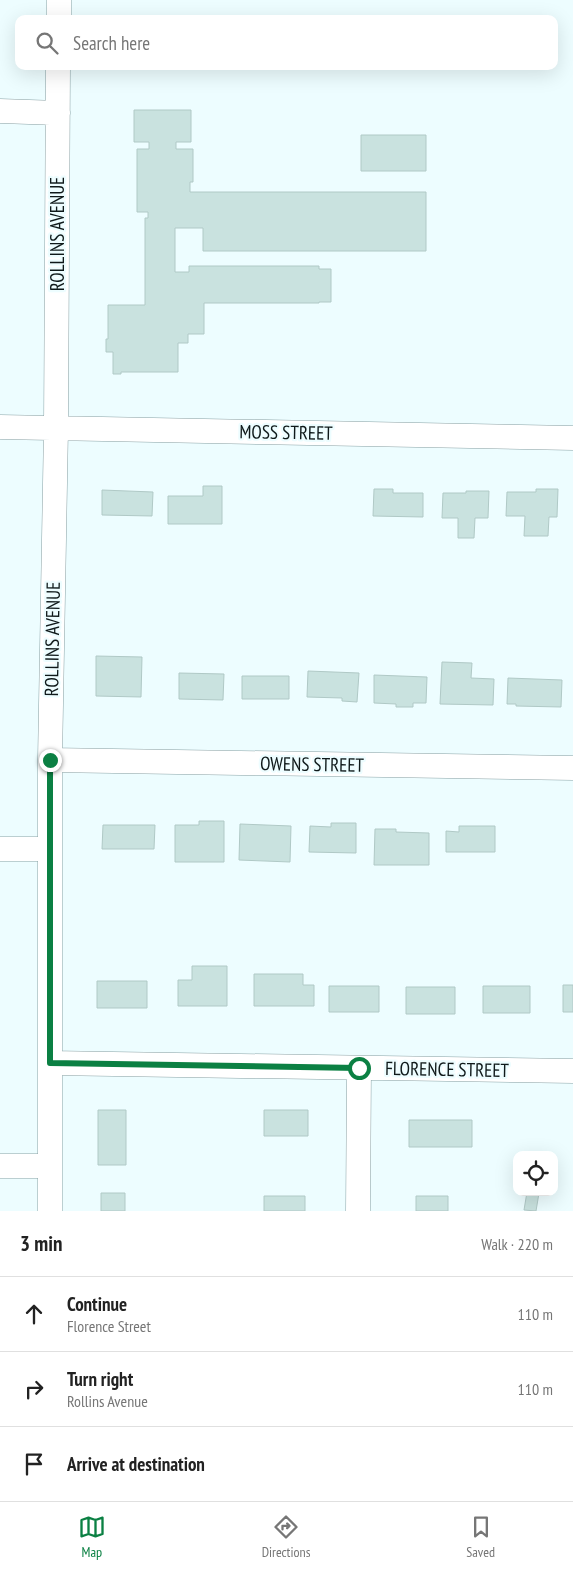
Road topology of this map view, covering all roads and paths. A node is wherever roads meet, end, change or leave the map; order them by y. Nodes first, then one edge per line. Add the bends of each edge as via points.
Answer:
1 (59, 0) edge
2 (59, 15) edge
3 (58, 70) edge
4 (0, 112) edge
5 (58, 113) junction
6 (0, 427) edge
7 (56, 428) junction
8 (573, 438) edge
9 (50, 760) junction
10 (573, 768) edge
11 (0, 849) edge
12 (50, 849) junction
13 (50, 1063) junction
14 (359, 1068) junction
15 (573, 1071) edge
16 (0, 1166) edge
17 (50, 1166) junction
18 (50, 1211) edge
19 (358, 1211) edge

1 - 2 street
3 - 5 street, ROLLINS AVENUE
4 - 5 street
5 - 7 street, ROLLINS AVENUE
6 - 7 street, MOSS STREET
7 - 8 street, MOSS STREET
7 - 9 street, ROLLINS AVENUE
9 - 10 street, OWENS STREET
9 - 12 street, ROLLINS AVENUE
11 - 12 street
12 - 13 street, ROLLINS AVENUE
13 - 14 street, FLORENCE STREET
13 - 17 street, ROLLINS AVENUE
14 - 15 street, FLORENCE STREET
14 - 19 street
16 - 17 street
17 - 18 street, ROLLINS AVENUE

